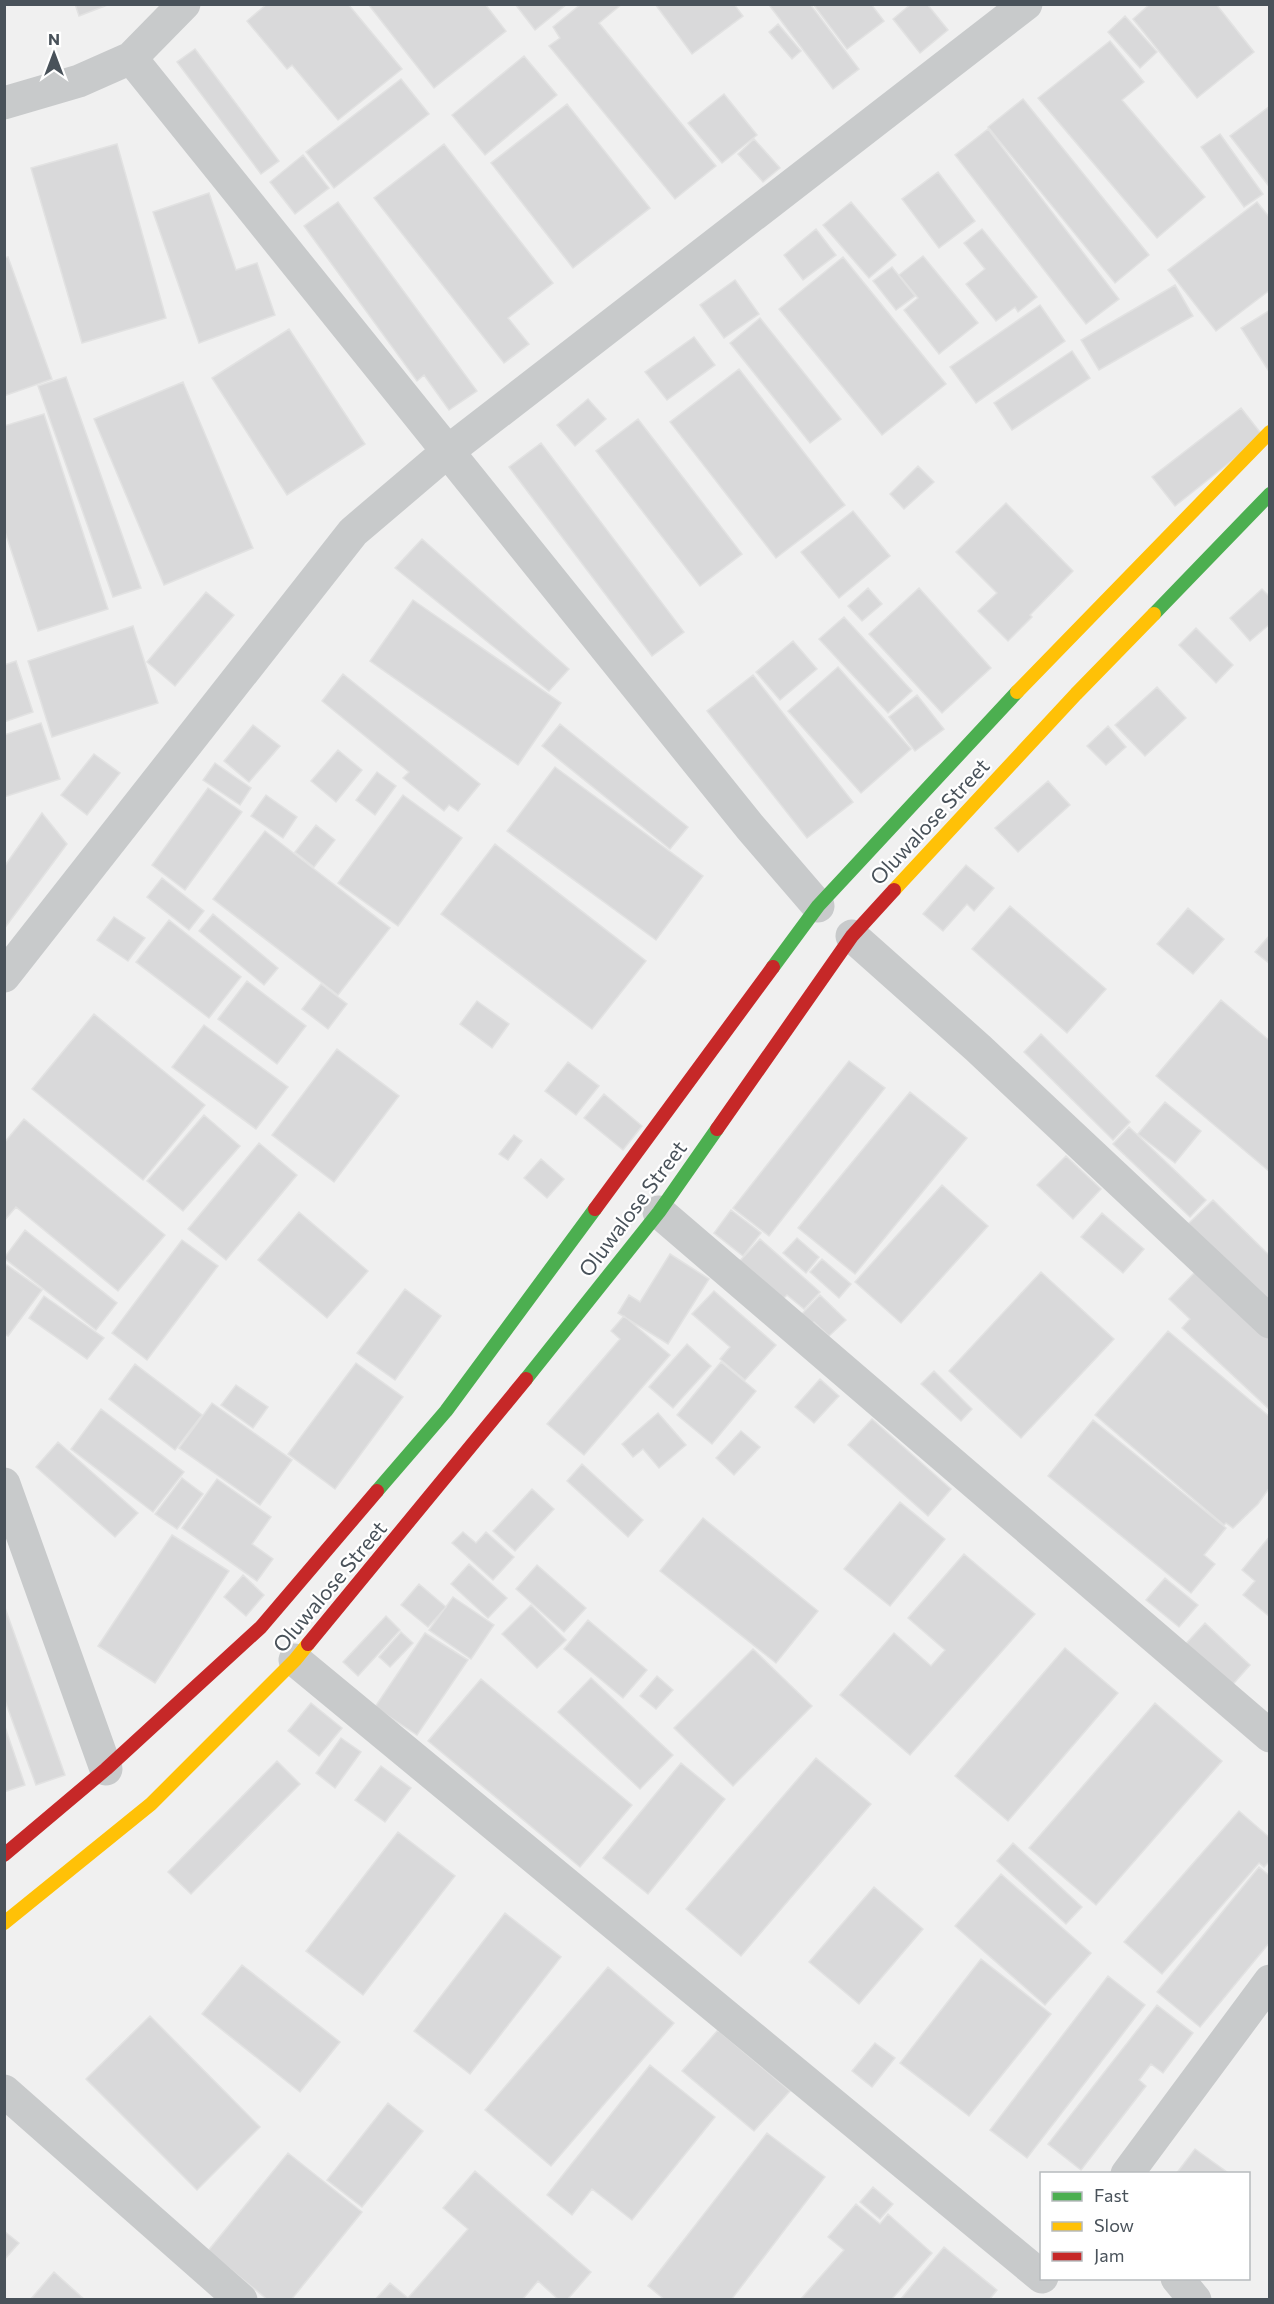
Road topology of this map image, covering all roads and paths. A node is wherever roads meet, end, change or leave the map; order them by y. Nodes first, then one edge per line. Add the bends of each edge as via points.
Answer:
1 (184, 4) edge
2 (1026, 4) edge
3 (131, 58) junction
4 (4, 103) edge
5 (1269, 432) edge
6 (447, 452) junction
7 (1269, 494) edge
8 (818, 906) junction
9 (852, 936) junction
10 (4, 976) edge
11 (659, 1212) junction
12 (1269, 1322) edge
13 (4, 1484) edge
14 (295, 1660) junction
15 (1269, 1736) edge
16 (106, 1768) junction
17 (4, 1855) edge
18 (4, 1923) edge
19 (1269, 1982) edge
20 (4, 2091) edge
21 (1127, 2172) edge
22 (1040, 2276) edge
23 (1041, 2280) edge
24 (1179, 2280) edge
25 (241, 2300) edge
26 (1026, 2300) edge
27 (1195, 2300) edge

1 - 3 street
2 - 6 street
3 - 4 street via 80,81
3 - 6 street
5 - 8 street, Oluwalose Street via 1055,652
6 - 8 street
6 - 10 street via 353,532
7 - 9 street, Oluwalose Street via 1076,694
8 - 16 street, Oluwalose Street via 450,1414 261,1627
9 - 11 street, Oluwalose Street
9 - 12 street via 978,1047
11 - 14 street, Oluwalose Street
11 - 15 street
13 - 16 street
14 - 18 street, Oluwalose Street via 151,1804
14 - 22 street
16 - 17 street, Oluwalose Street
19 - 21 street
20 - 25 street
23 - 26 street
24 - 27 street

